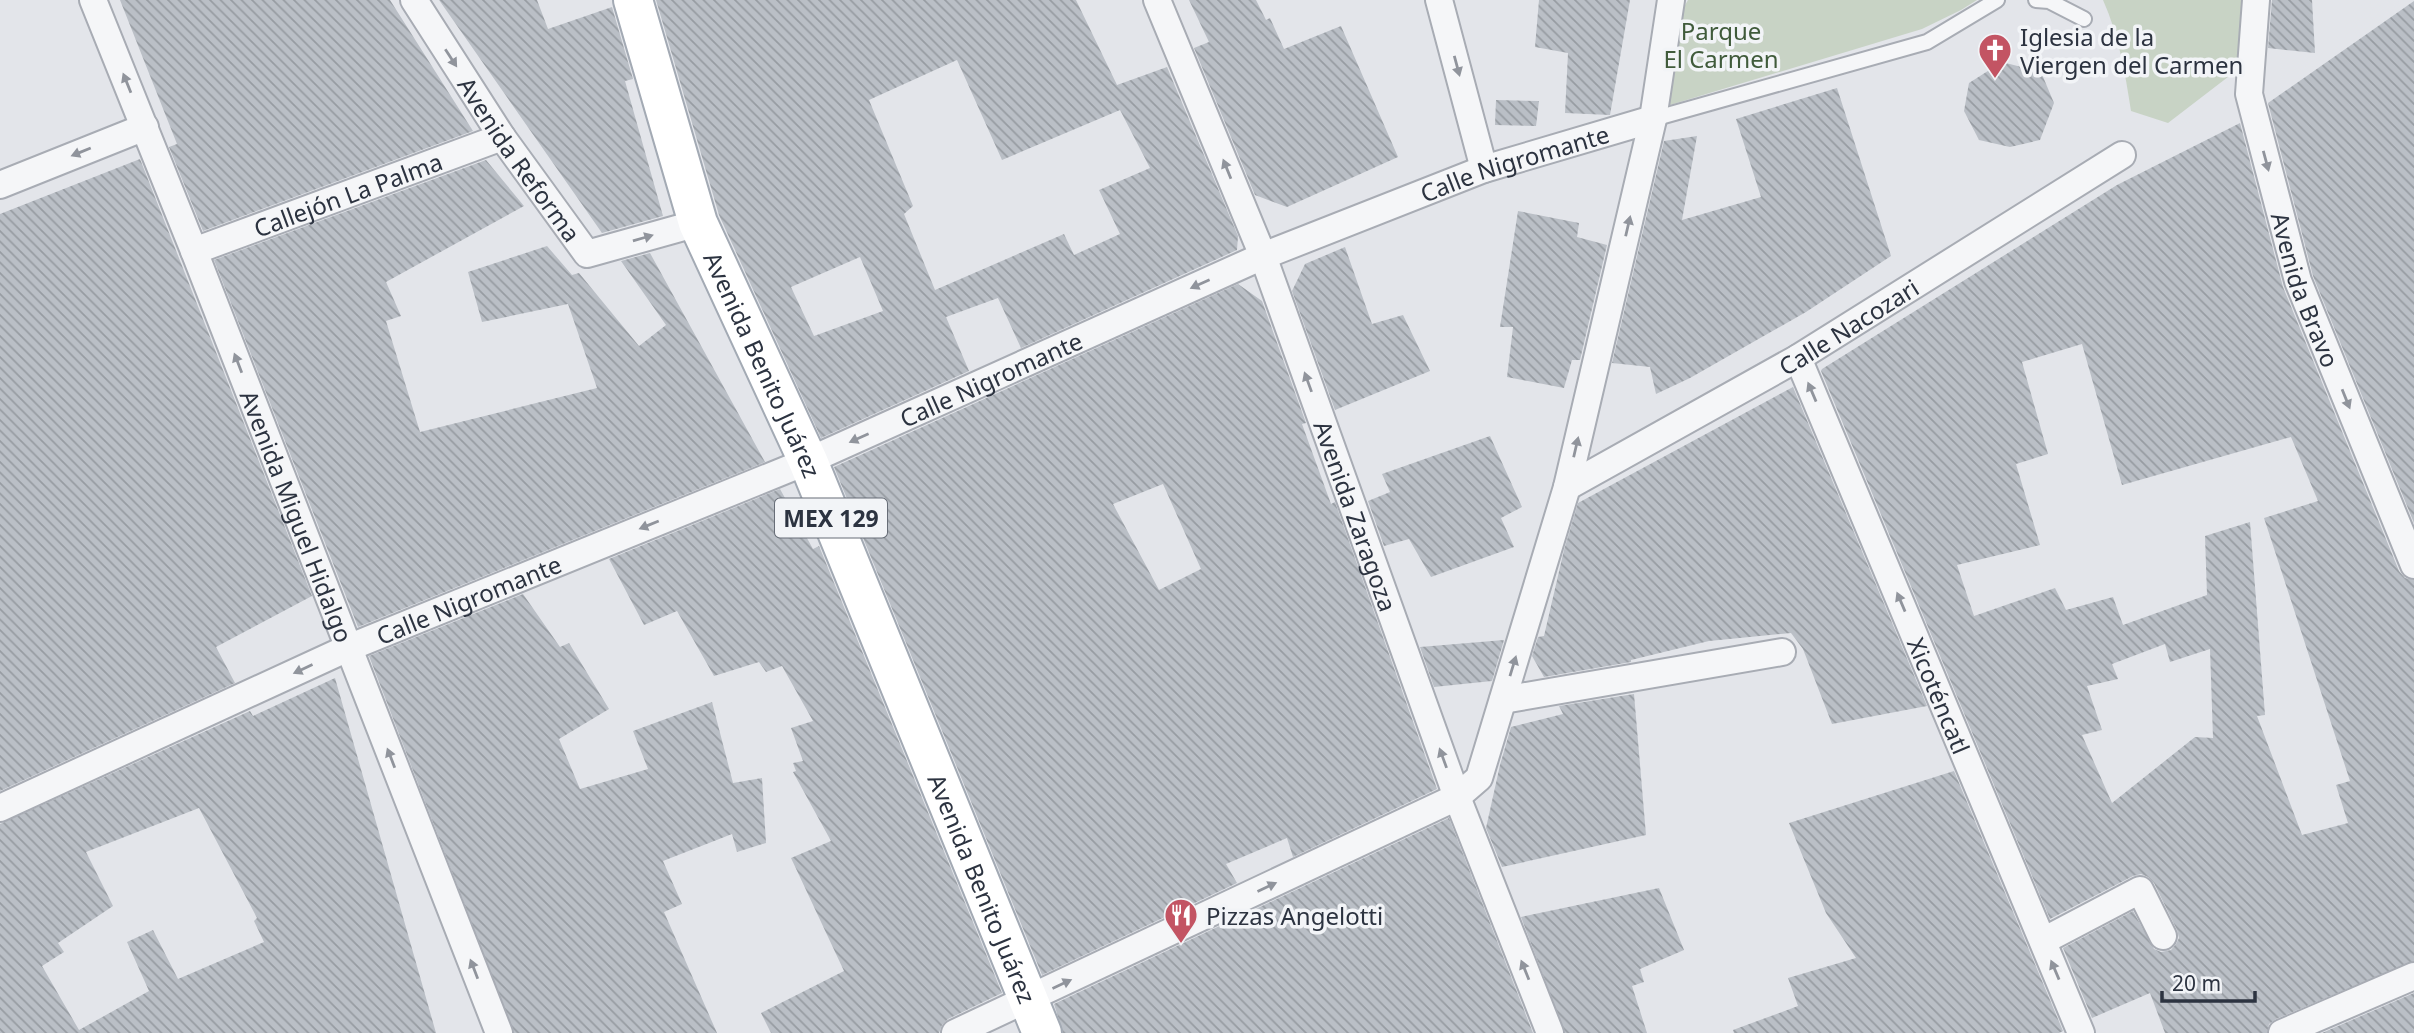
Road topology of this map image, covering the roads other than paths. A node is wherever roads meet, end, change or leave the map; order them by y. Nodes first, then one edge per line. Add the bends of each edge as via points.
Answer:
1 (93, 0) edge
2 (414, 0) edge
3 (632, 0) edge
4 (1157, 0) edge
5 (1439, 0) edge
6 (1671, 0) edge
7 (1997, 0) edge
8 (2036, 0) edge
9 (2256, 0) edge
10 (2084, 19) dead end
11 (1653, 119) junction
12 (145, 127) junction
13 (502, 137) junction
14 (2122, 155) dead end
15 (1484, 169) junction
16 (0, 185) edge
17 (698, 223) junction
18 (194, 251) junction
19 (1262, 256) junction
20 (1798, 358) junction
21 (808, 461) junction
22 (1567, 487) junction
23 (2414, 565) edge
24 (348, 648) junction
25 (1782, 652) dead end
26 (1503, 700) junction
27 (1457, 797) junction
28 (0, 807) edge
29 (2163, 936) dead end
30 (2043, 941) junction
31 (2414, 975) edge
32 (1035, 1016) edge
33 (499, 1033) edge
34 (955, 1033) edge
35 (1550, 1033) edge
36 (2081, 1033) edge
37 (2282, 1033) edge

12 -> 1 street, Avenida Miguel Hidalgo
2 -> 13 street, Avenida Reforma
3 - 17 main road, Avenida Benito Juárez / MEX 129
19 -> 4 street, Avenida Zaragoza
5 -> 15 street
6 - 11 street
7 - 11 lane, Calle Nigromante via 1927,43
8 - 10 lane via 2049,1
9 -> 23 street, Avenida Bravo via 2249,94 2298,281
11 - 15 street, Calle Nigromante
22 -> 11 street
12 -> 16 street
12 - 18 street, Avenida Miguel Hidalgo
13 -> 17 street, Avenida Reforma via 587,254
13 - 18 street, Callejón La Palma
14 - 20 street, Calle Nacozari
15 - 19 street, Calle Nigromante
17 - 21 main road, Avenida Benito Juárez / MEX 129
24 -> 18 street, Avenida Miguel Hidalgo
19 -> 21 street, Calle Nigromante
27 -> 19 street, Avenida Zaragoza
20 - 22 street, Calle Nacozari
30 -> 20 street, Xicoténcatl
21 -> 24 street, Calle Nigromante
21 - 32 main road, Avenida Benito Juárez / MEX 129
26 -> 22 street
24 -> 28 street, Calle Nigromante
33 -> 24 street, Avenida Miguel Hidalgo
25 - 26 street
26 - 27 street via 1479,778
32 -> 27 street
35 -> 27 street, Avenida Zaragoza
29 - 30 street via 2140,890
36 -> 30 street, Xicoténcatl
31 - 37 street
32 - 34 street

